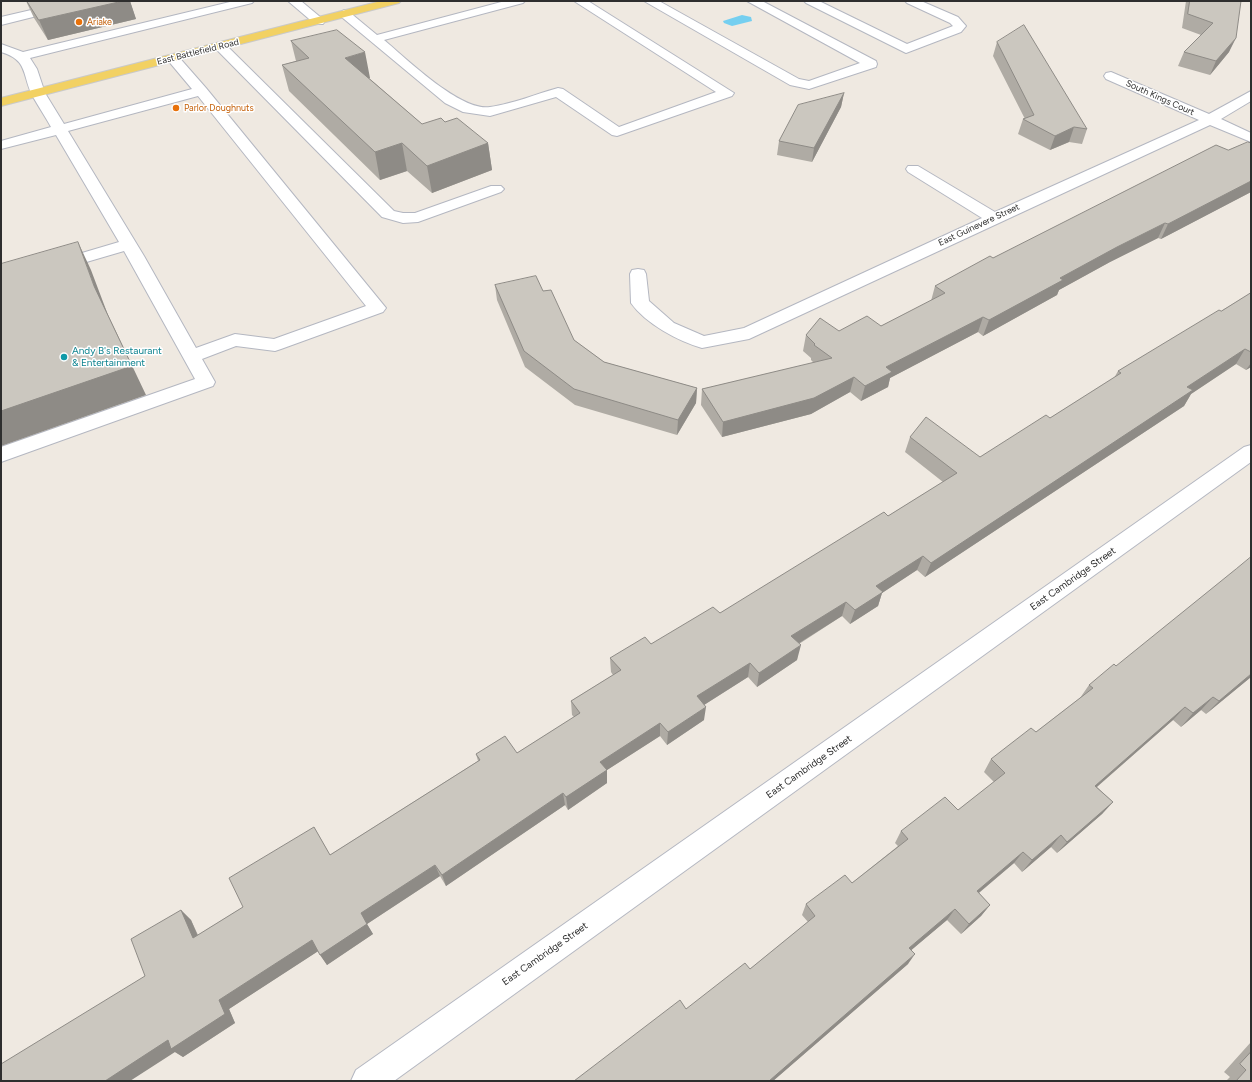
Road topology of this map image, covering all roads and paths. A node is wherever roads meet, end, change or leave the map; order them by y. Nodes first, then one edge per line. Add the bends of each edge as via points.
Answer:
1 (85, 1) edge
2 (248, 1) edge
3 (294, 1) edge
4 (395, 1) edge
5 (519, 1) edge
6 (580, 1) edge
7 (650, 1) edge
8 (753, 1) edge
9 (810, 1) edge
10 (911, 1) edge
11 (181, 6) dead end
12 (344, 14) junction
13 (190, 15) junction
14 (1, 21) edge
15 (319, 21) junction
16 (376, 39) junction
17 (220, 46) junction
18 (1, 48) edge
19 (23, 56) junction
20 (172, 58) junction
21 (1110, 76) dead end
22 (200, 91) junction
23 (38, 93) junction
24 (1251, 95) edge
25 (1, 102) edge
26 (1210, 120) junction
27 (60, 129) junction
28 (1251, 138) edge
29 (1, 145) edge
30 (913, 168) dead end
31 (496, 189) dead end
32 (994, 218) junction
33 (129, 244) junction
34 (638, 274) dead end
35 (1, 282) edge
36 (192, 356) junction
37 (1251, 452) edge
38 (1, 455) edge
39 (367, 1081) edge

1 - 14 street
2 - 13 street
3 - 15 street
4 - 12 main road, East Battlefield Road
5 - 16 street
6 - 16 street via 727,93 617,132 558,92 490,112 468,110 450,100
7 - 8 street via 802,84 816,83 871,64
9 - 10 street via 906,49 960,26 954,20
11 - 13 street
12 - 15 main road, East Battlefield Road
12 - 16 street
13 - 19 street
15 - 17 main road, East Battlefield Road
17 - 20 main road, East Battlefield Road
17 - 31 street via 388,214 396,218 418,217
18 - 19 street
19 - 23 street via 33,73
20 - 22 street
20 - 23 main road, East Battlefield Road
21 - 26 street, South Kings Court
22 - 27 street
22 - 36 street via 377,308 275,345 235,340
23 - 25 main road, East Battlefield Road
23 - 27 street
24 - 26 street, East Guinevere Street
26 - 28 street, South Kings Court
26 - 32 street, East Guinevere Street
27 - 29 street
27 - 33 street
30 - 32 street
32 - 34 street, East Guinevere Street via 749,333 702,342 668,327 640,303
33 - 35 street
33 - 36 street
36 - 38 street via 206,382
37 - 39 street, East Cambridge Street

